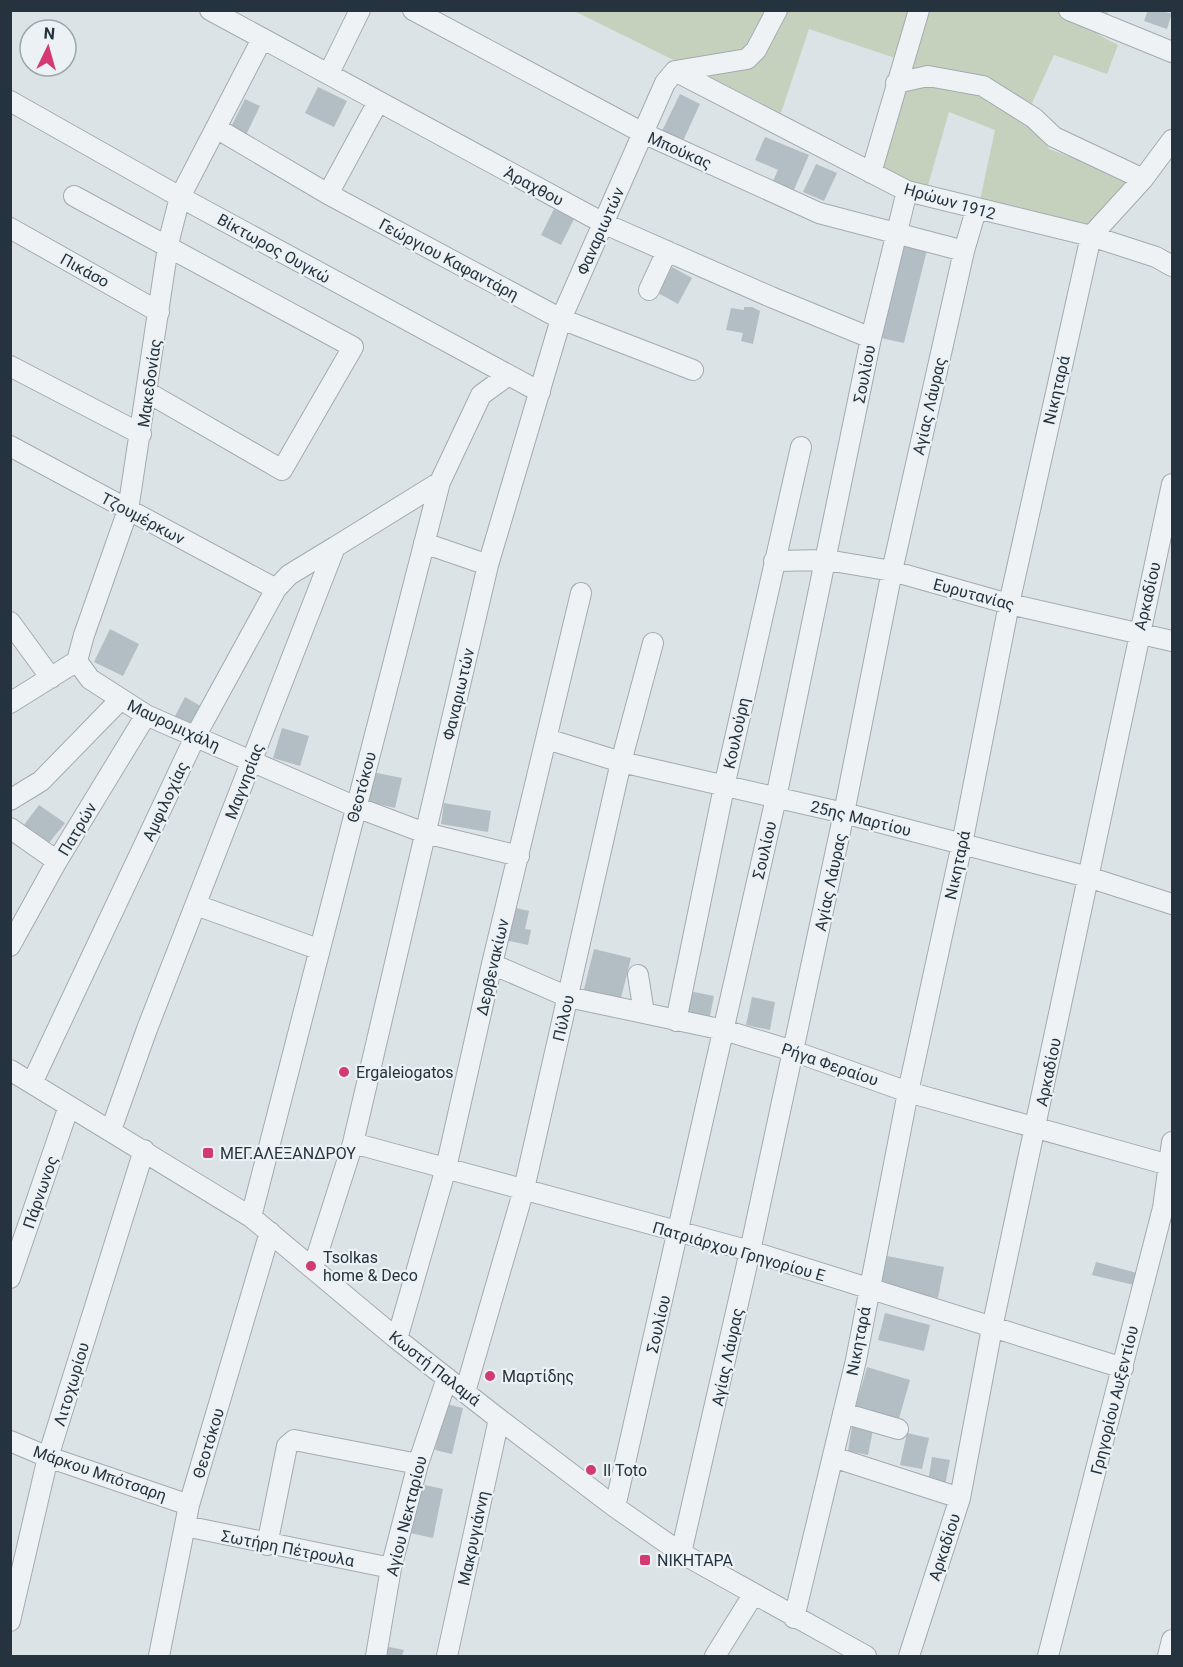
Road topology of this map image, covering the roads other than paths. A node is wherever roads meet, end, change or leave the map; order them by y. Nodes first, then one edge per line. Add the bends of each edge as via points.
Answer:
1 (210, 10) edge
2 (360, 10) edge
3 (413, 10) edge
4 (777, 10) edge
5 (919, 10) edge
6 (1069, 10) edge
7 (262, 39) junction
8 (1173, 52) edge
9 (675, 71) junction
10 (329, 74) junction
11 (896, 83) junction
12 (10, 101) edge
13 (378, 102) junction
14 (216, 128) junction
15 (643, 133) junction
16 (1173, 140) edge
17 (871, 172) junction
18 (1143, 179) junction
19 (907, 190) junction
20 (328, 194) junction
21 (74, 196) dead end
22 (180, 197) junction
23 (976, 210) junction
24 (605, 224) junction
25 (10, 228) edge
26 (896, 232) junction
27 (1091, 236) junction
28 (168, 247) junction
29 (667, 251) junction
30 (963, 251) junction
31 (1173, 266) edge
32 (649, 290) dead end
33 (159, 312) junction
34 (561, 319) junction
35 (871, 338) junction
36 (10, 366) edge
37 (693, 370) dead end
38 (507, 376) junction
39 (147, 392) junction
40 (540, 392) junction
41 (141, 434) junction
42 (10, 446) edge
43 (801, 447) dead end
44 (440, 482) junction
45 (1173, 484) edge
46 (128, 510) junction
47 (424, 543) junction
48 (334, 547) junction
49 (827, 560) junction
50 (774, 561) junction
51 (488, 565) junction
52 (892, 571) junction
53 (276, 589) junction
54 (581, 593) dead end
55 (1009, 604) junction
56 (10, 622) edge
57 (1139, 633) junction
58 (1173, 641) edge
59 (653, 643) dead end
60 (77, 661) junction
61 (51, 678) junction
62 (120, 700) junction
63 (10, 703) edge
64 (146, 715) junction
65 (196, 735) junction
66 (547, 739) junction
67 (252, 761) junction
68 (621, 762) junction
69 (724, 788) junction
70 (776, 798) junction
71 (10, 800) edge
72 (356, 807) junction
73 (844, 813) junction
74 (10, 828) edge
75 (425, 833) junction
76 (962, 844) junction
77 (519, 856) junction
78 (57, 861) junction
79 (1088, 877) junction
80 (1173, 904) edge
81 (196, 905) junction
82 (10, 946) edge
83 (318, 949) junction
84 (492, 964) junction
85 (638, 975) dead end
86 (568, 997) junction
87 (644, 1013) junction
88 (676, 1021) junction
89 (724, 1030) junction
90 (793, 1051) junction
91 (10, 1070) edge
92 (32, 1083) junction
93 (908, 1092) junction
94 (69, 1106) junction
95 (1036, 1129) junction
96 (111, 1130) junction
97 (1173, 1142) edge
98 (352, 1143) junction
99 (144, 1150) junction
100 (1169, 1165) junction
101 (446, 1168) junction
102 (524, 1189) junction
103 (1168, 1208) edge
104 (251, 1217) junction
105 (270, 1232) junction
106 (679, 1233) junction
107 (750, 1251) junction
108 (313, 1268) junction
109 (10, 1278) edge
110 (868, 1290) junction
111 (992, 1328) junction
112 (398, 1339) junction
113 (1123, 1368) junction
114 (447, 1378) junction
115 (465, 1392) junction
116 (843, 1413) junction
117 (499, 1419) junction
118 (898, 1429) dead end
119 (10, 1441) edge
120 (48, 1457) junction
121 (833, 1457) junction
122 (418, 1464) junction
123 (960, 1498) junction
124 (189, 1505) junction
125 (615, 1507) junction
126 (185, 1526) junction
127 (267, 1545) junction
128 (681, 1553) junction
129 (16, 1566) edge
130 (391, 1568) junction
131 (753, 1595) junction
132 (794, 1618) junction
133 (10, 1621) edge
134 (1173, 1640) edge
135 (159, 1656) edge
136 (376, 1656) edge
137 (447, 1656) edge
138 (715, 1656) edge
139 (866, 1656) edge
140 (909, 1656) edge
141 (1048, 1656) edge
142 (1168, 1656) edge

1 - 7 street, Άραχθου
2 - 10 street
3 - 15 street, Μπούκας
4 - 9 street via 747,59
5 - 11 street
6 - 8 street
7 - 10 street, Άραχθου
7 - 14 street, Μακεδονίας
9 - 15 street, Φαναριωτών via 665,83
9 - 17 street, Ηρώων 1912
10 - 13 street, Άραχθου
11 - 17 street
11 - 18 street via 928,76 983,86 1034,118 1054,137
12 - 22 street, Βίκτωρος Ουγκώ
13 - 20 street
13 - 24 street, Άραχθου
14 - 20 street, Γεώργιου Καφαντάρη
14 - 22 street, Μακεδονίας
15 - 24 street, Φαναριωτών
15 - 26 street, Μπούκας via 819,213
16 - 18 street, Νικηταρά
17 - 19 street, Ηρώων 1912
18 - 27 street, Νικηταρά
19 - 23 street, Ηρώων 1912
19 - 26 street, Σουλίου
20 - 34 street, Γεώργιου Καφαντάρη
21 - 28 street
22 - 28 street, Μακεδονίας
22 - 38 street, Βίκτωρος Ουγκώ
23 - 27 street, Ηρώων 1912
23 - 30 street, Αγίας Λάυρας
24 - 29 street, Άραχθου
24 - 34 street, Φαναριωτών
25 - 33 street, Πικάσο
26 - 30 street, Μπούκας
26 - 35 street, Σουλίου
27 - 31 street, Ηρώων 1912
27 - 55 street, Νικηταρά
28 - 33 street, Μακεδονίας
28 - 39 street via 353,347 282,470
29 - 32 street
29 - 35 street, Άραχθου
30 - 52 street, Αγίας Λάυρας
33 - 39 street, Μακεδονίας
34 - 37 street, Γεώργιου Καφαντάρη
34 - 40 street, Φαναριωτών
35 - 49 street, Σουλίου
36 - 41 street
38 - 40 street, Βίκτωρος Ουγκώ
38 - 44 street, Θεοτόκου via 480,394
39 - 41 street, Μακεδονίας
40 - 51 street, Φαναριωτών
41 - 46 street, Μακεδονίας
42 - 46 street, Τζουμέρκων
43 - 50 street, Κουλούρη
44 - 47 street, Θεοτόκου
44 - 48 street
45 - 57 street, Αρκαδίου
46 - 53 street, Τζουμέρκων
46 - 60 street, Μακεδονίας
47 - 51 street
47 - 72 street, Θεοτόκου
48 - 53 street, Αμφιλοχίας via 289,575
48 - 67 street, Μαγνησίας
49 - 50 street, Ευρυτανίας
49 - 52 street, Ευρυτανίας
49 - 70 street, Σουλίου
50 - 69 street, Κουλούρη
51 - 75 street, Φαναριωτών
52 - 55 street, Ευρυτανίας
52 - 73 street, Αγίας Λάυρας
53 - 65 street, Αμφιλοχίας
54 - 66 street, Δερβενακίων
55 - 57 street, Ευρυτανίας
55 - 76 street, Νικηταρά
56 - 61 street
57 - 58 street, Ευρυτανίας
57 - 79 street, Αρκαδίου
59 - 68 street, Πύλου
60 - 61 street
60 - 62 street, Μαυρομιχάλη via 90,679
61 - 63 street
62 - 64 street, Μαυρομιχάλη
62 - 71 street via 41,781
64 - 65 street, Μαυρομιχάλη
64 - 78 street, Πατρών
65 - 67 street, Μαυρομιχάλη
65 - 92 street, Αμφιλοχίας
66 - 68 street, 25ης Μαρτίου
66 - 77 street, Δερβενακίων
67 - 72 street, Μαυρομιχάλη
67 - 81 street, Μαγνησίας
68 - 69 street, 25ης Μαρτίου
68 - 86 street, Πύλου
69 - 70 street, 25ης Μαρτίου
69 - 88 street, Κουλούρη
70 - 73 street, 25ης Μαρτίου
70 - 89 street, Σουλίου
72 - 75 street, Μαυρομιχάλη
72 - 83 street, Θεοτόκου
73 - 76 street, 25ης Μαρτίου
73 - 90 street, Αγίας Λάυρας
74 - 78 street
75 - 77 street, Μαυρομιχάλη
75 - 98 street, Φαναριωτών
76 - 79 street, 25ης Μαρτίου
76 - 93 street, Νικηταρά
77 - 84 street, Δερβενακίων
78 - 82 street, Πατρών
79 - 80 street, 25ης Μαρτίου
79 - 95 street, Αρκαδίου
81 - 83 street
81 - 96 street, Μαγνησίας
83 - 104 street, Θεοτόκου
84 - 86 street, Ρήγα Φεραίου
84 - 101 street, Δερβενακίων
85 - 87 street
86 - 87 street, Ρήγα Φεραίου
86 - 102 street, Πύλου
87 - 88 street, Ρήγα Φεραίου
88 - 89 street, Ρήγα Φεραίου
89 - 90 street, Ρήγα Φεραίου
89 - 106 street, Σουλίου
90 - 93 street, Ρήγα Φεραίου
90 - 107 street, Αγίας Λάυρας
91 - 92 street, Κωστή Παλαμά
92 - 94 street, Κωστή Παλαμά
93 - 95 street, Ρήγα Φεραίου
93 - 110 street, Νικηταρά
94 - 96 street, Κωστή Παλαμά
94 - 109 street, Πάρνωνος
95 - 100 street, Ρήγα Φεραίου
95 - 111 street, Αρκαδίου
96 - 99 street, Κωστή Παλαμά
97 - 100 street, Γρηγορίου Αυξεντίου
98 - 101 street, Πατριάρχου Γρηγορίου Ε
98 - 108 street, Φαναριωτών
99 - 104 street, Κωστή Παλαμά
99 - 120 street, Λιτοχωρίου
100 - 103 street, Γρηγορίου Αυξεντίου
101 - 102 street, Πατριάρχου Γρηγορίου Ε
101 - 112 street, Δερβενακίων
102 - 106 street, Πατριάρχου Γρηγορίου Ε
102 - 115 street, Πύλου
103 - 113 street, Γρηγορίου Αυξεντίου
104 - 105 street, Κωστή Παλαμά
105 - 108 street, Κωστή Παλαμά
105 - 124 street, Θεοτόκου
106 - 107 street, Πατριάρχου Γρηγορίου Ε
106 - 125 street, Σουλίου
107 - 110 street, Πατριάρχου Γρηγορίου Ε
107 - 128 street, Αγίας Λάυρας
108 - 112 street, Κωστή Παλαμά
110 - 111 street, Πατριάρχου Γρηγορίου Ε
110 - 116 street, Νικηταρά
111 - 113 street, Πατριάρχου Γρηγορίου Ε
111 - 123 street, Αρκαδίου
112 - 114 street, Κωστή Παλαμά
113 - 141 street, Γρηγορίου Αυξεντίου
114 - 115 street, Κωστή Παλαμά
114 - 122 street, Αγίου Νεκταρίου
115 - 117 street, Κωστή Παλαμά
116 - 118 street
116 - 121 street, Νικηταρά
117 - 125 street, Κωστή Παλαμά
117 - 137 street, Μακρυγιάννη
119 - 120 street, Μάρκου Μπότσαρη
120 - 124 street, Μάρκου Μπότσαρη
120 - 129 street, Λιτοχωρίου
121 - 123 street
121 - 132 street, Νικηταρά
122 - 127 street via 294,1440 287,1446
122 - 130 street, Αγίου Νεκταρίου
123 - 140 street, Αρκαδίου
124 - 126 street, Θεοτόκου
125 - 128 street, Κωστή Παλαμά
126 - 127 street, Σωτήρη Πέτρουλα
126 - 135 street, Θεοτόκου
127 - 130 street, Σωτήρη Πέτρουλα
128 - 131 street, Κωστή Παλαμά
129 - 133 street, Λιτοχωρίου
130 - 136 street, Αγίου Νεκταρίου
131 - 132 street, Κωστή Παλαμά
131 - 138 street
132 - 139 street, Κωστή Παλαμά
134 - 142 street

